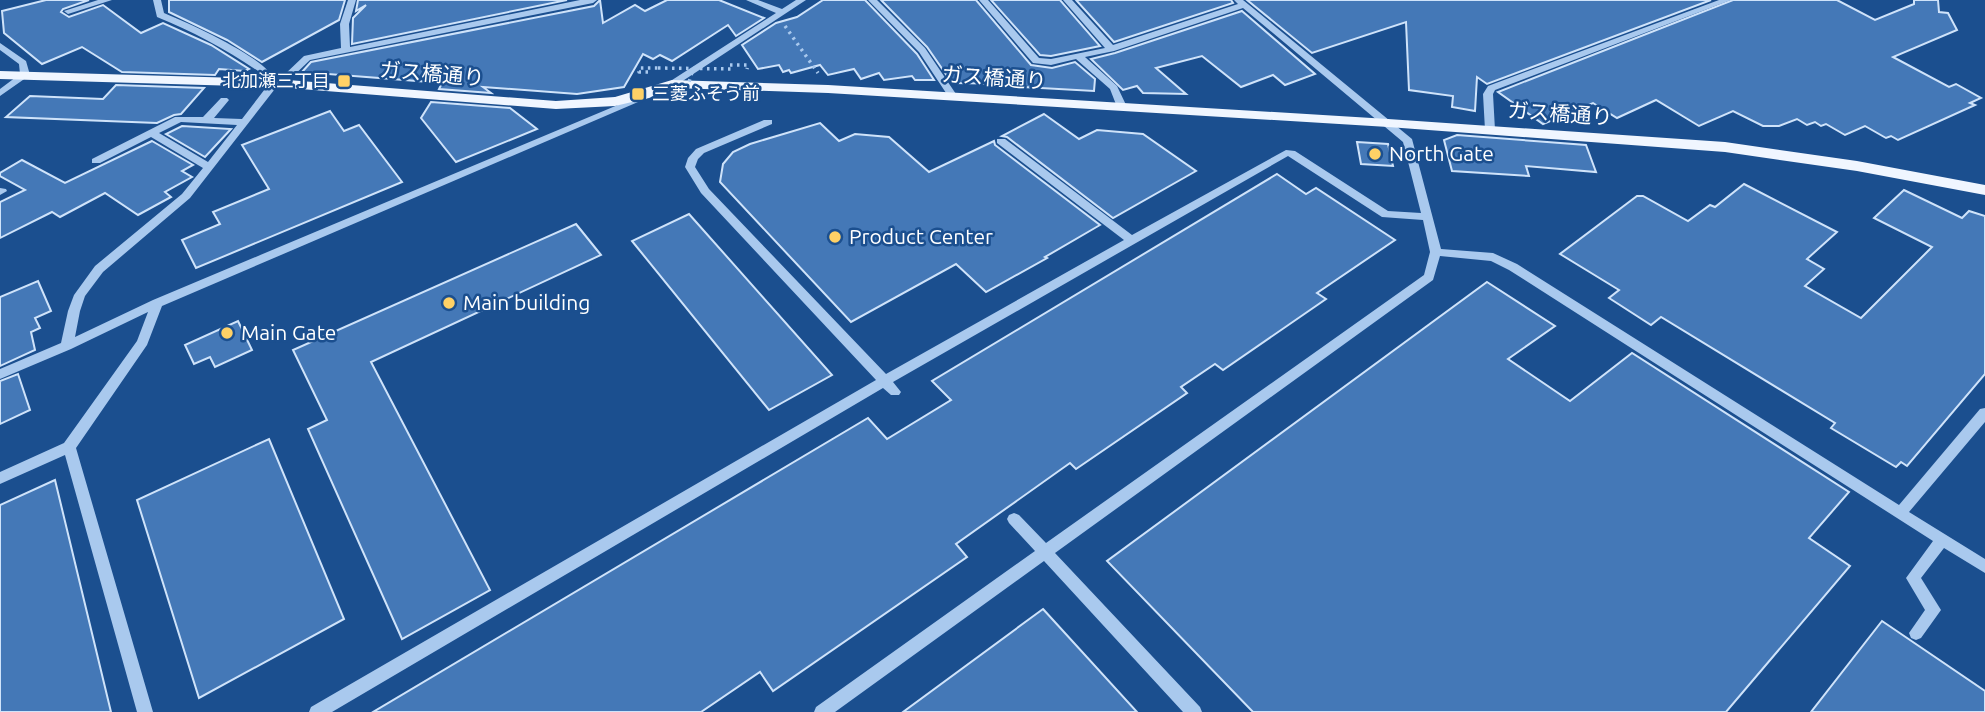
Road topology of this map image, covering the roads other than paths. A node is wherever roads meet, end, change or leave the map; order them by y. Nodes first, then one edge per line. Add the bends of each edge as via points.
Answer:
1 (108, 0) edge
2 (157, 0) edge
3 (352, 0) edge
4 (593, 0) edge
5 (750, 0) edge
6 (802, 0) edge
7 (872, 0) edge
8 (983, 0) edge
9 (1067, 0) edge
10 (1696, 0) edge
11 (1727, 0) edge
12 (1241, 3) edge
13 (1708, 7) junction
14 (68, 11) dead end
15 (782, 13) junction
16 (0, 47) edge
17 (346, 49) junction
18 (1111, 49) junction
19 (1078, 56) junction
20 (0, 75) edge
21 (25, 75) junction
22 (272, 83) junction
23 (672, 85) junction
24 (0, 93) edge
25 (650, 95) junction
26 (953, 97) junction
27 (224, 100) dead end
28 (1122, 107) junction
29 (206, 120) junction
30 (244, 122) junction
31 (768, 122) dead end
32 (1388, 123) junction
33 (1490, 130) junction
34 (152, 133) junction
35 (1001, 141) dead end
36 (101, 142) dead end
37 (115, 151) junction
38 (96, 161) dead end
39 (209, 167) junction
40 (1985, 190) edge
41 (1426, 217) junction
42 (1131, 240) junction
43 (1436, 252) junction
44 (157, 303) junction
45 (67, 346) junction
46 (0, 374) edge
47 (884, 381) junction
48 (895, 392) dead end
49 (1985, 413) edge
50 (69, 447) junction
51 (0, 478) edge
52 (1900, 513) junction
53 (1014, 519) dead end
54 (1942, 540) junction
55 (1045, 552) junction
56 (1985, 567) edge
57 (1916, 633) dead end
58 (145, 712) edge
59 (317, 712) edge
60 (822, 712) edge
61 (1194, 712) edge

1 - 14 street
2 - 22 street via 160,15 221,41 268,74
3 - 17 street via 344,19
4 - 17 street
5 - 15 street
6 - 15 street
7 - 26 street via 922,50
8 - 19 street via 1036,61
9 - 18 street
10 - 13 street
11 - 13 street
12 - 18 street
12 - 32 street
13 - 33 street via 1491,88
15 - 23 street
16 - 21 street via 23,63
17 - 22 street via 307,58 286,78
18 - 19 street
19 - 28 street via 1114,88
20 - 21 main road, ガス橋通り
21 - 22 main road, ガス橋通り
21 - 24 street
22 - 25 main road, ガス橋通り via 556,105 589,106
22 - 30 street
23 - 25 main road, ガス橋通り
23 - 26 main road, ガス橋通り
25 - 44 street
26 - 28 main road, ガス橋通り
27 - 29 street
28 - 32 main road, ガス橋通り
29 - 30 street
29 - 34 street via 179,119
30 - 39 street
31 - 47 street via 700,151 690,167 705,191
32 - 33 main road, ガス橋通り
32 - 41 street via 1409,141
33 - 40 main road, ガス橋通り via 1725,147
34 - 37 street
34 - 39 street
35 - 42 street
36 - 37 street
37 - 38 street
39 - 45 street via 187,195 99,269 80,295
41 - 42 street via 1386,214 1286,153
41 - 43 street
42 - 47 street
43 - 52 street via 1493,257 1513,267
43 - 55 street via 1429,277
44 - 45 street
44 - 50 street via 143,342
45 - 46 street
47 - 48 street
47 - 59 street
49 - 52 street
50 - 51 street
50 - 58 street
52 - 54 street
53 - 55 street
54 - 56 street
54 - 57 street via 1913,578 1934,610
55 - 60 street
55 - 61 street

